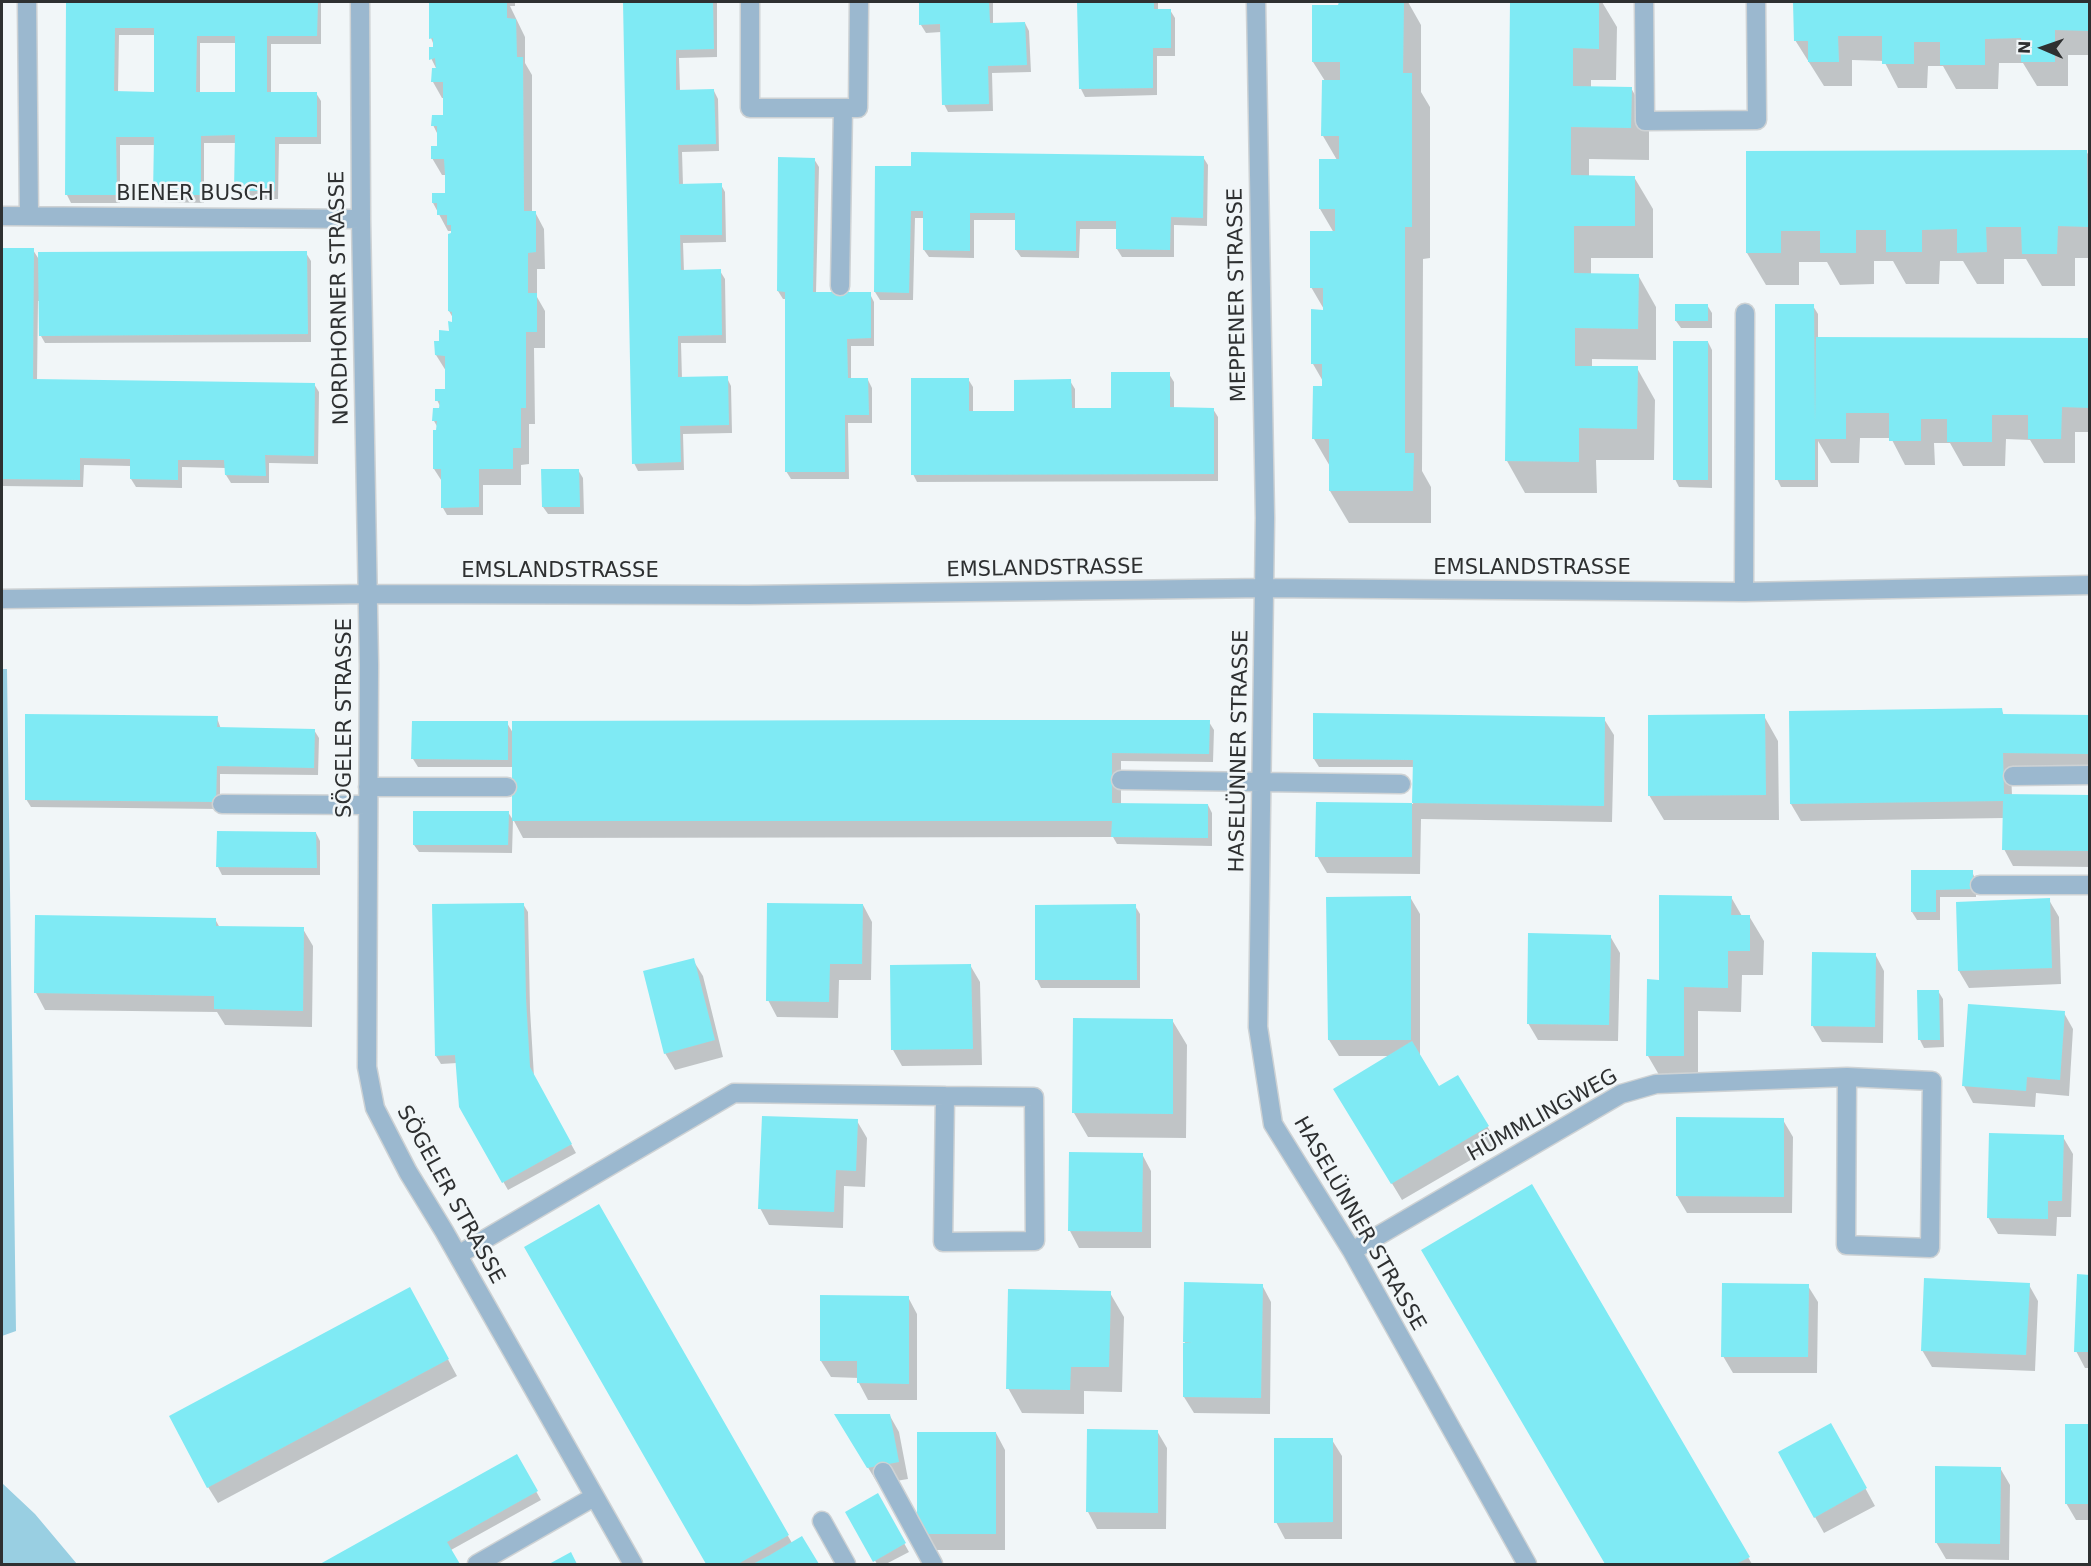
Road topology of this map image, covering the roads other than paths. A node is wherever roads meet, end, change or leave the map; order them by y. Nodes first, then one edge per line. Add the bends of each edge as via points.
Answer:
1 (27, 2) edge
2 (360, 2) edge
3 (750, 2) edge
4 (859, 2) edge
5 (1256, 2) edge
6 (1644, 2) edge
7 (1756, 2) edge
8 (843, 108) junction
9 (2, 216) edge
10 (29, 216) junction
11 (361, 219) junction
12 (840, 286) dead end
13 (1744, 313) dead end
14 (2090, 585) edge
15 (1264, 588) junction
16 (1744, 592) junction
17 (368, 594) junction
18 (2, 598) edge
19 (2090, 775) edge
20 (2013, 776) dead end
21 (1120, 780) dead end
22 (1261, 781) junction
23 (1401, 783) dead end
24 (507, 787) dead end
25 (368, 796) junction
26 (222, 804) dead end
27 (1980, 885) dead end
28 (2090, 885) edge
29 (1847, 1077) junction
30 (945, 1095) junction
31 (1352, 1251) junction
32 (458, 1255) junction
33 (883, 1472) dead end
34 (594, 1497) junction
35 (822, 1521) dead end
36 (1518, 1561) edge
37 (477, 1564) edge
38 (633, 1564) edge
39 (846, 1564) edge
40 (933, 1564) edge

1 - 10 street
2 - 11 street, NORDHORNER STRASSE
3 - 8 street via 750,108
4 - 8 street via 858,108
5 - 15 street, MEPPENER STRASSE
6 - 7 street via 1645,121 1757,120
8 - 12 street
9 - 10 street, BIENER BUSCH
10 - 11 street, BIENER BUSCH
11 - 17 street, NORDHORNER STRASSE
13 - 16 street
14 - 16 street, EMSLANDSTRASSE
15 - 16 street, EMSLANDSTRASSE
15 - 17 street, EMSLANDSTRASSE
15 - 22 street, HASELÜNNER STRASSE
17 - 18 street, EMSLANDSTRASSE
17 - 25 street, SÖGELER STRASSE
19 - 20 street
21 - 22 street
22 - 23 street
22 - 31 street, HASELÜNNER STRASSE via 1258,1027 1273,1124
24 - 25 street
25 - 26 street
25 - 32 street, SÖGELER STRASSE via 367,1067 375,1108
27 - 28 street
29 - 29 street, HÜMMLINGWEG via 1932,1081 1930,1248 1846,1245
29 - 31 street, HÜMMLINGWEG via 1656,1084 1621,1094
30 - 30 street via 943,1242 1035,1241 1034,1097
30 - 32 street via 734,1093
31 - 36 street, HASELÜNNER STRASSE
32 - 34 street, SÖGELER STRASSE
33 - 40 street
34 - 37 street
34 - 38 street, SÖGELER STRASSE
35 - 39 street

